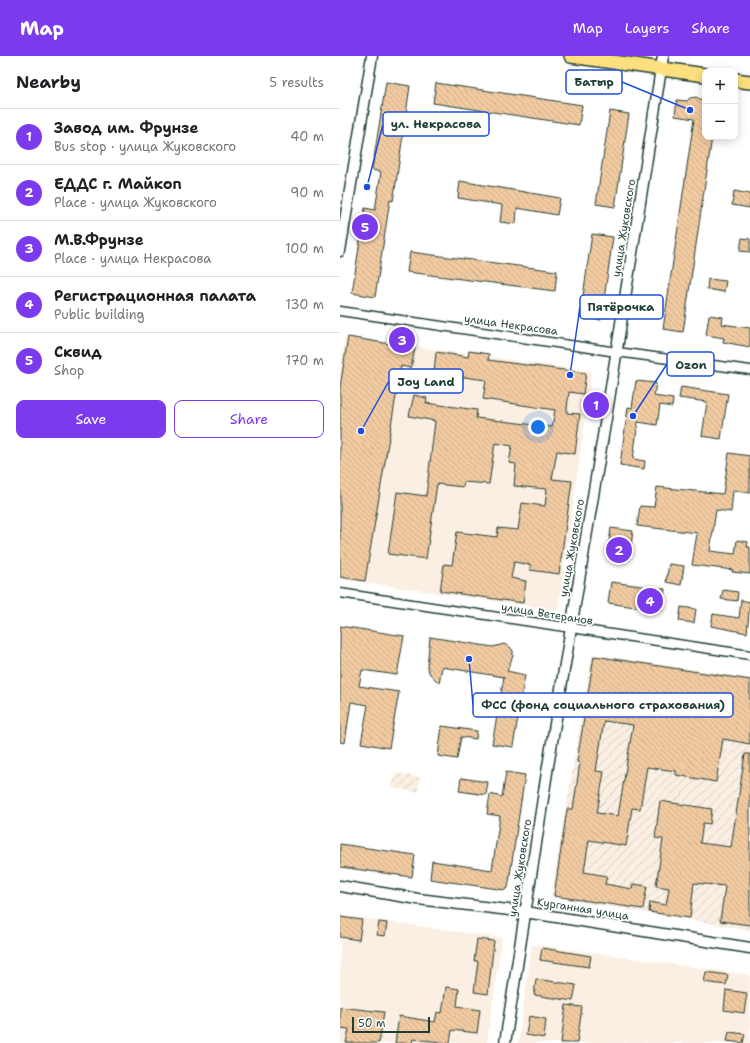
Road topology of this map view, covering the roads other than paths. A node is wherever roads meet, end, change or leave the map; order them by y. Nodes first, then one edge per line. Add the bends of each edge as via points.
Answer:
1 (372, 56) edge
2 (572, 56) edge
3 (662, 62) edge
4 (702, 74) edge
5 (738, 80) edge
6 (750, 82) edge
7 (340, 251) edge
8 (340, 311) edge
9 (616, 352) junction
10 (750, 370) edge
11 (340, 593) edge
12 (571, 629) junction
13 (750, 655) edge
14 (340, 886) edge
15 (525, 912) junction
16 (750, 948) edge
17 (505, 1043) edge

1 - 7 street
2 - 3 main road
3 - 4 main road
3 - 9 street, улица Жуковского
5 - 6 main road
8 - 9 street, улица Некрасова
9 - 10 street, улица Некрасова
9 - 12 street, улица Жуковского
11 - 12 street, улица Ветеранов
12 - 13 street, улица Ветеранов
12 - 15 street, улица Жуковского
14 - 15 street, Курганная улица via 418,899
15 - 16 street, Курганная улица
15 - 17 street, улица Жуковского

